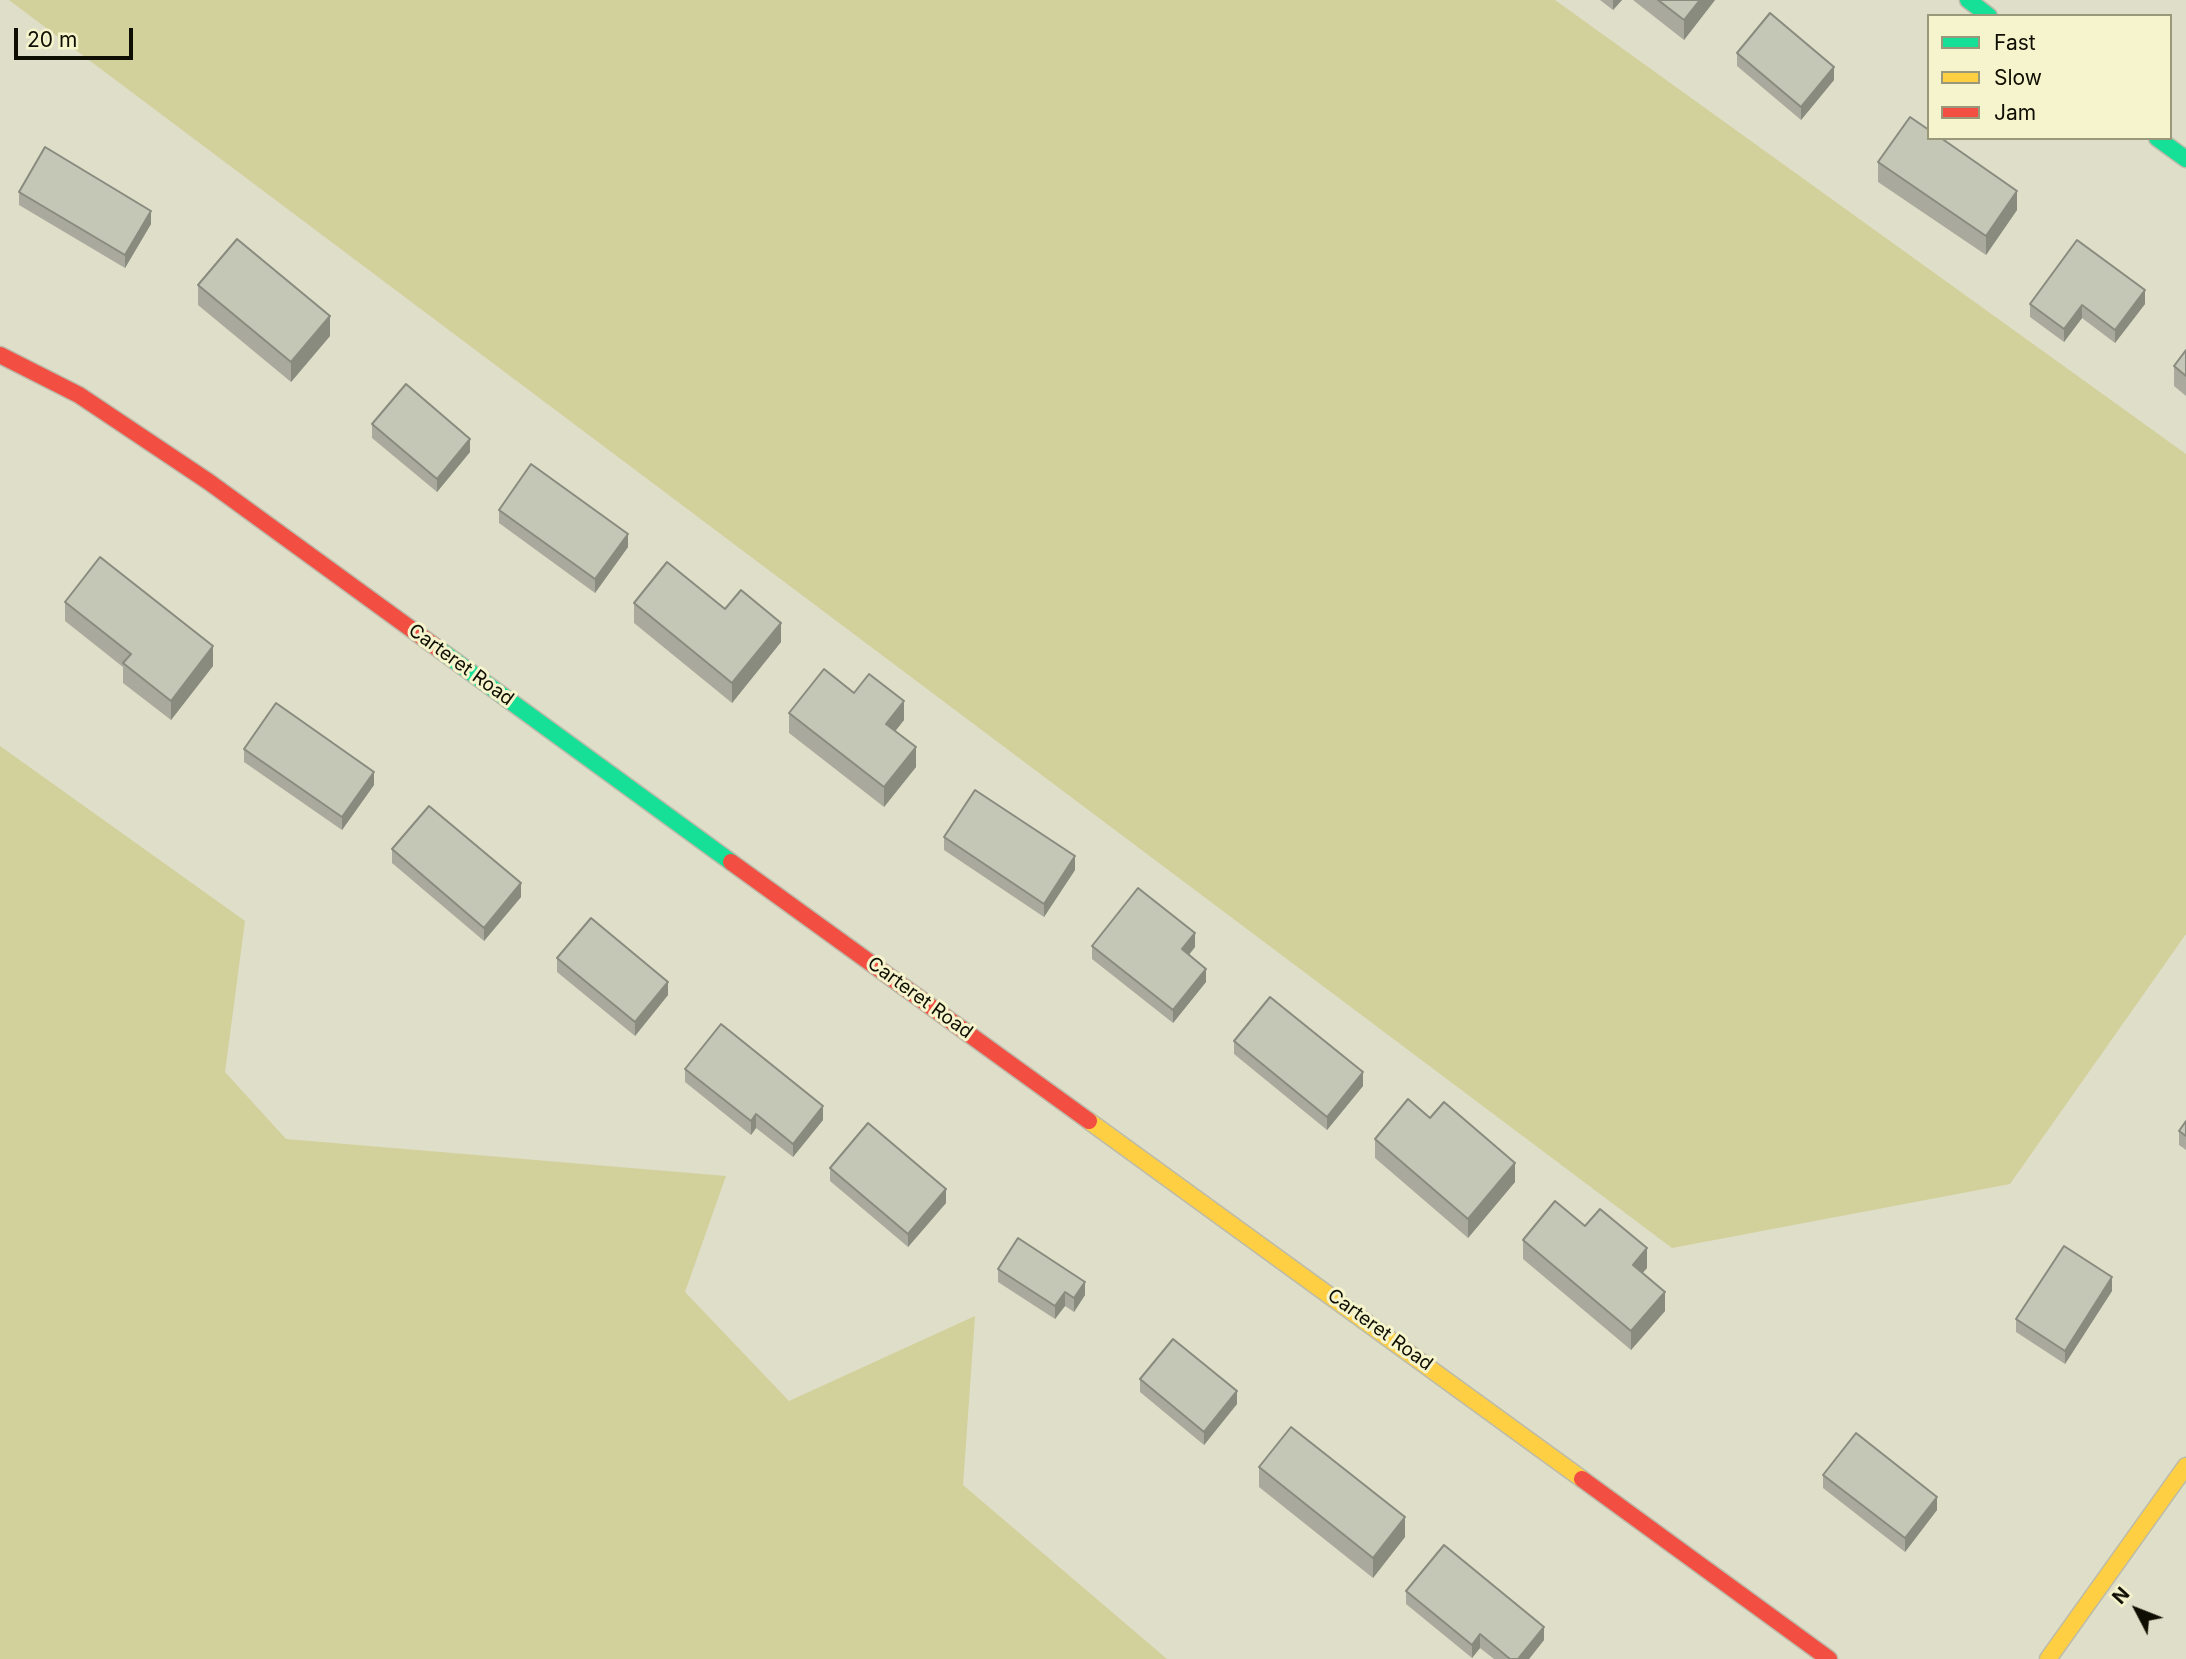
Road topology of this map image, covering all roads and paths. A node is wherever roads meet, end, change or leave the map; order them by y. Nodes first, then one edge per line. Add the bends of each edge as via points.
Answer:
1 (1968, 0) edge
2 (1986, 14) edge
3 (2160, 140) edge
4 (2186, 159) edge
5 (0, 355) edge
6 (2186, 1466) edge
7 (1829, 1659) edge
8 (2048, 1659) edge

1 - 2 street
3 - 4 street
5 - 7 street, Carteret Road via 79,395 209,482
6 - 8 street

